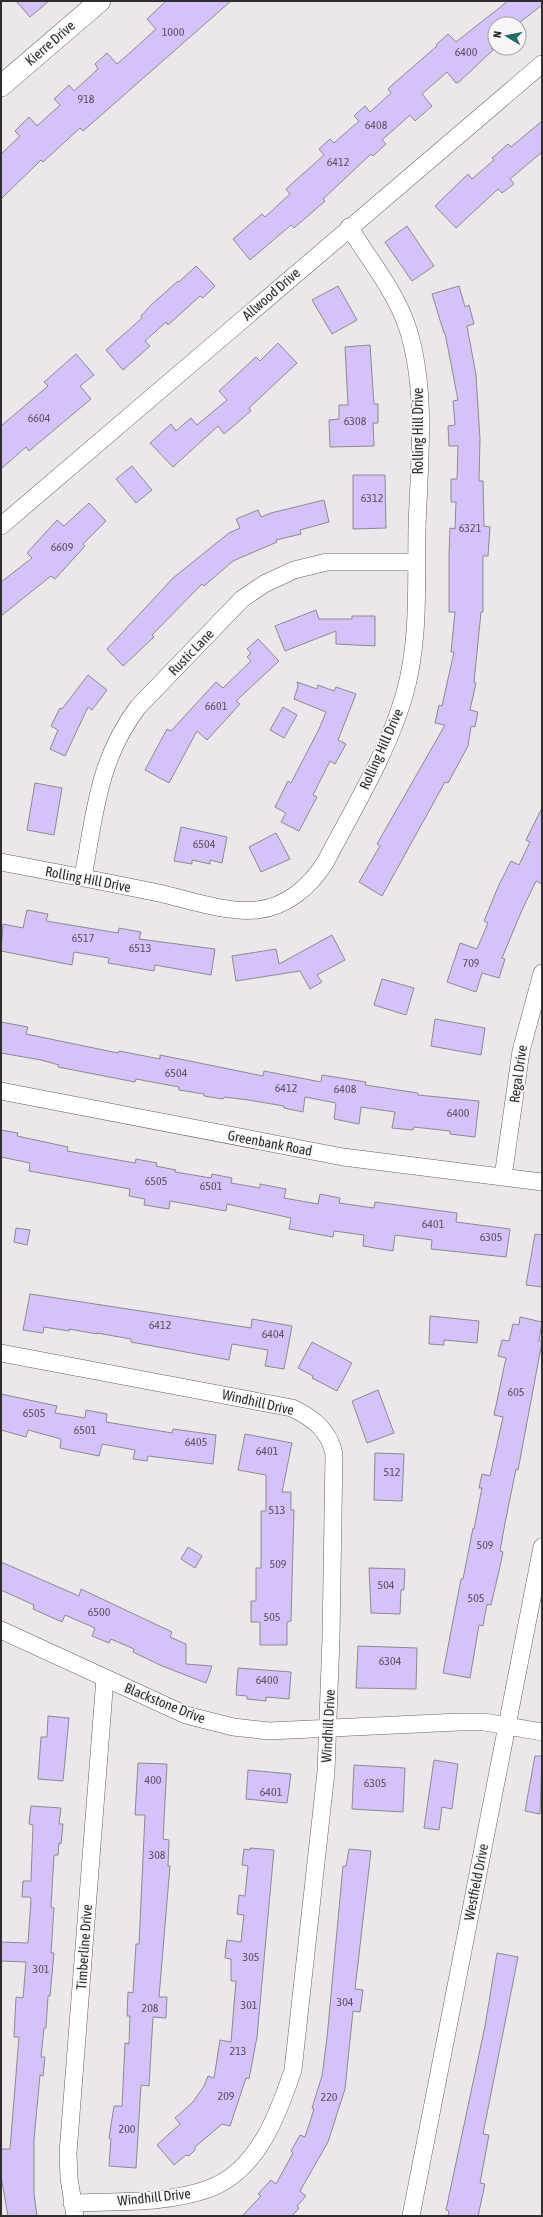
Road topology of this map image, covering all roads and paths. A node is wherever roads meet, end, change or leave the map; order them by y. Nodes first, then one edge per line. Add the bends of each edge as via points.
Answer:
1 (100, 1) edge
2 (542, 64) edge
3 (1, 86) edge
4 (349, 228) junction
5 (1, 526) edge
6 (416, 562) junction
7 (1, 862) edge
8 (83, 877) junction
9 (542, 973) edge
10 (1, 1091) edge
11 (503, 1177) junction
12 (542, 1182) edge
13 (1, 1353) edge
14 (542, 1547) edge
15 (1, 1630) edge
16 (105, 1678) junction
17 (507, 1726) junction
18 (328, 1729) junction
19 (542, 1732) edge
20 (74, 2210) edge
21 (411, 2216) edge

1 - 3 street, Kierre Drive
2 - 4 street, Allwood Drive
4 - 5 street, Allwood Drive
4 - 6 street, Rolling Hill Drive via 385,282 402,315 417,368 420,408
6 - 8 street, Rustic Lane via 327,562 280,576 242,599 138,707 124,726 104,771
6 - 8 street, Rolling Hill Drive via 413,648 405,694 390,736 315,879 282,903 258,910 225,908
7 - 8 street, Rolling Hill Drive
9 - 11 street, Regal Drive via 520,1050
10 - 11 street, Greenbank Road via 343,1157
11 - 12 street, Greenbank Road
13 - 18 street, Windhill Drive via 282,1406 301,1412 320,1425 332,1445 334,1475
14 - 17 street, Westfield Drive
15 - 16 street, Blackstone Drive
16 - 18 street, Blackstone Drive via 186,1715 210,1722 257,1730
16 - 20 street, Timberline Drive via 68,2153
17 - 18 street, Blackstone Drive via 459,1722
17 - 19 street, Blackstone Drive
17 - 21 street, Westfield Drive
18 - 20 street, Windhill Drive via 325,1780 293,2070 272,2126 243,2165 216,2186 168,2198

